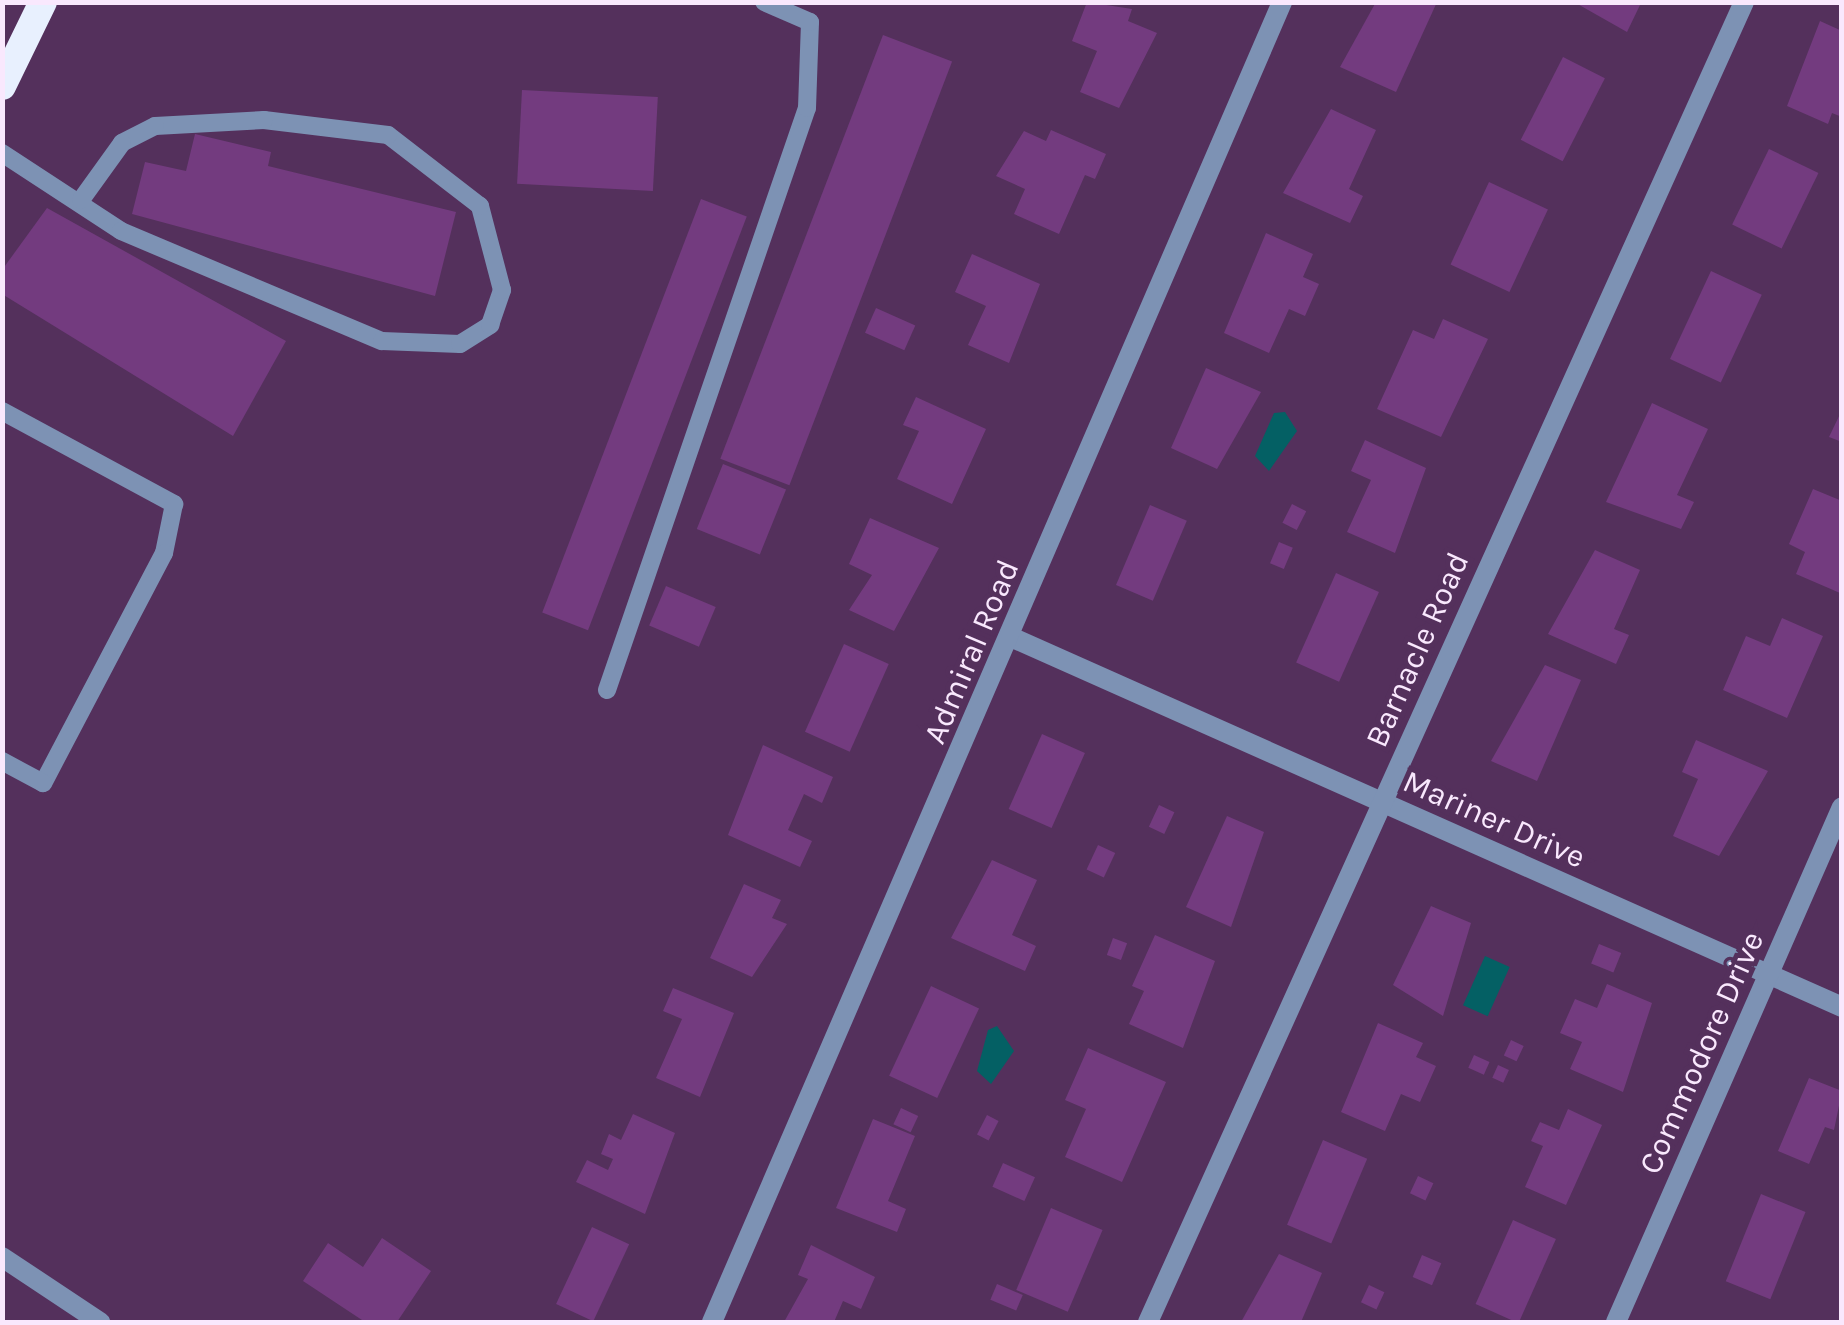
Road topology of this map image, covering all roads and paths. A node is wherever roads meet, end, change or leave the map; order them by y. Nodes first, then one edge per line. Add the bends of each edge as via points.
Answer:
1 (44, 2) edge
2 (764, 2) edge
3 (1282, 2) edge
4 (1744, 2) edge
5 (2, 86) edge
6 (2, 153) edge
7 (81, 200) junction
8 (2, 411) edge
9 (1013, 638) junction
10 (608, 690) dead end
11 (2, 761) edge
12 (1382, 802) junction
13 (1842, 808) edge
14 (1768, 976) junction
15 (1842, 1007) edge
16 (2, 1257) edge
17 (100, 1322) edge
18 (712, 1322) edge
19 (1148, 1322) edge
20 (1616, 1322) edge

1 - 5 highway
2 - 10 lane via 810,22 807,108
3 - 9 street, Admiral Road
4 - 12 street, Barnacle Road
6 - 7 lane
7 - 7 lane via 121,231 382,341 460,344 490,325 502,290 480,206 388,134 264,120 155,126 122,142
8 - 11 lane via 174,504 164,553 43,783
9 - 12 street, Mariner Drive
9 - 18 street, Admiral Road
12 - 14 street, Mariner Drive
12 - 19 street, Barnacle Road
13 - 14 street, Commodore Drive
14 - 15 street, Mariner Drive
14 - 20 street, Commodore Drive
16 - 17 street

